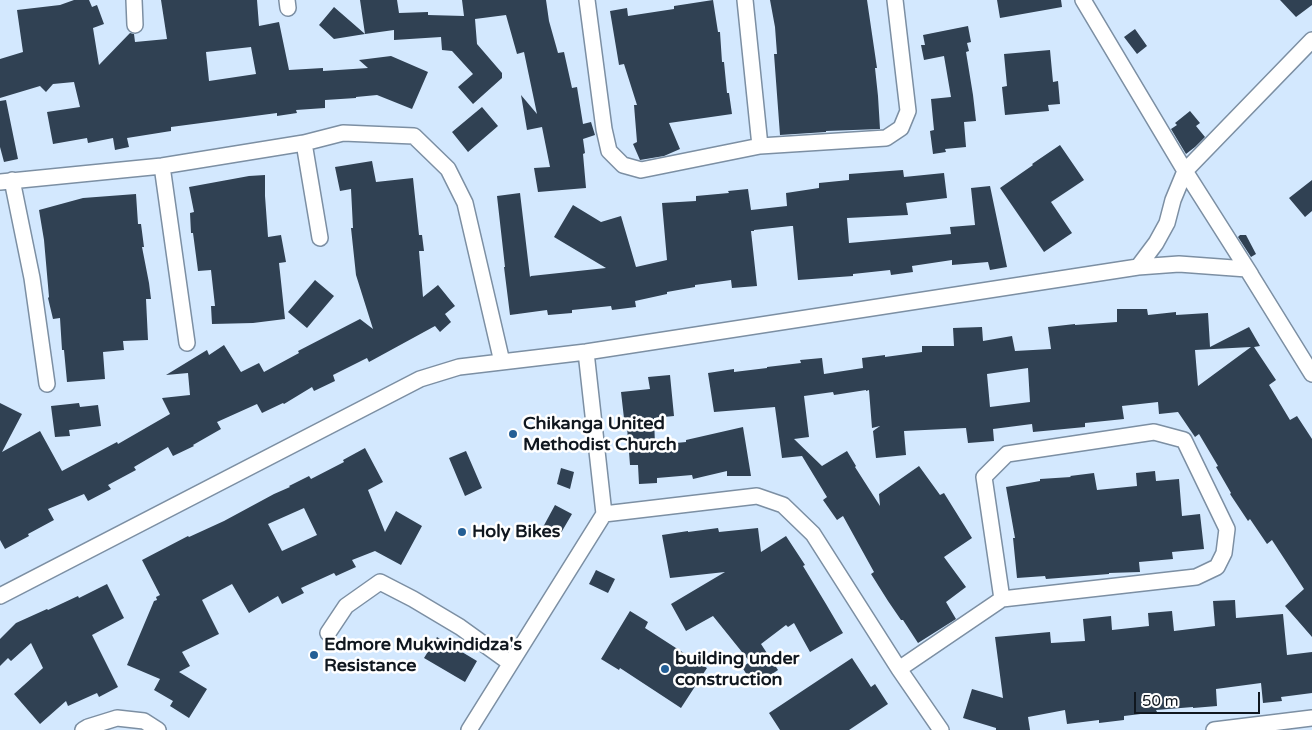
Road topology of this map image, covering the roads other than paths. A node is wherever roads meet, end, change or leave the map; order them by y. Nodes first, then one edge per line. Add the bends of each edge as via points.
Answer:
1 (134, 0) edge
2 (587, 0) edge
3 (745, 0) edge
4 (895, 0) edge
5 (1083, 0) edge
6 (134, 24) dead end
7 (1312, 40) edge
8 (304, 143) junction
9 (760, 146) junction
10 (162, 166) junction
11 (1185, 171) junction
12 (6, 181) edge
13 (320, 238) dead end
14 (1138, 267) junction
15 (1247, 269) junction
16 (187, 343) dead end
17 (586, 352) junction
18 (502, 362) junction
19 (1312, 373) edge
20 (47, 384) dead end
21 (604, 514) junction
22 (0, 596) edge
23 (1002, 598) junction
24 (328, 633) dead end
25 (510, 664) junction
26 (899, 669) junction
27 (1312, 718) edge
28 (83, 730) edge
29 (158, 730) edge
30 (469, 730) edge
31 (941, 730) edge
32 (1214, 730) edge

1 - 6 street
2 - 9 street via 604,129 609,151 623,165 641,170
3 - 9 street
4 - 9 street via 908,111 901,128 886,138
5 - 11 street
7 - 11 street
8 - 10 street
8 - 13 street
8 - 18 street via 343,133 414,136 448,168 464,203
10 - 12 street
10 - 16 street
11 - 14 street via 1167,223
11 - 15 street
12 - 20 street via 32,278
14 - 15 street via 1179,264
14 - 17 street
15 - 19 street
17 - 18 street
17 - 21 street
18 - 22 street via 460,367 420,378
21 - 25 street
21 - 26 street via 757,496 783,505 812,534
23 - 23 street via 1196,577 1216,567 1224,553 1227,529 1184,440 1154,432 1007,454 984,477
23 - 26 street
24 - 25 street via 346,606 380,582 460,627
25 - 30 street
26 - 31 street
27 - 32 street
28 - 29 street via 117,718 144,721

